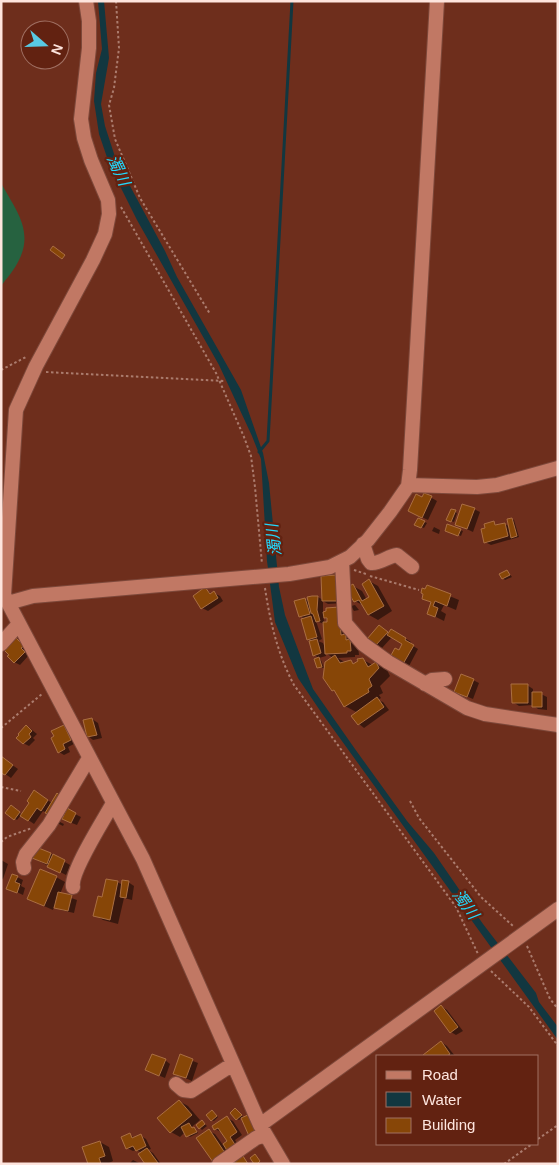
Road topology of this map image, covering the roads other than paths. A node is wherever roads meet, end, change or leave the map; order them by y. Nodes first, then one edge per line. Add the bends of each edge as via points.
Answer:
1 (86, 1) edge
2 (437, 1) edge
3 (558, 468) edge
4 (408, 485) junction
5 (363, 544) junction
6 (342, 563) junction
7 (412, 567) dead end
8 (4, 597) edge
9 (18, 625) junction
10 (1, 644) edge
11 (445, 679) dead end
12 (425, 684) junction
13 (558, 725) edge
14 (89, 758) junction
15 (114, 803) junction
16 (24, 868) dead end
17 (73, 887) dead end
18 (558, 909) edge
19 (234, 1064) junction
20 (176, 1084) dead end
21 (262, 1130) junction
22 (219, 1164) edge
23 (283, 1164) edge

1 - 8 street via 89,48 81,120 90,160 108,200 109,214 105,234 93,260 33,371 16,410
2 - 4 street
3 - 4 street via 497,485
4 - 5 street
5 - 6 street
5 - 7 street via 372,563 397,555
6 - 8 street via 289,574
6 - 12 street via 343,607 349,630 363,644
8 - 9 street
9 - 10 street
9 - 14 street
11 - 12 street
12 - 13 street via 467,708 485,714
14 - 15 street
14 - 16 street via 49,825 26,854
15 - 17 street via 76,871
15 - 19 street via 143,859
18 - 21 street
19 - 20 street via 191,1091
19 - 21 street
21 - 22 street via 256,1138
21 - 23 street

